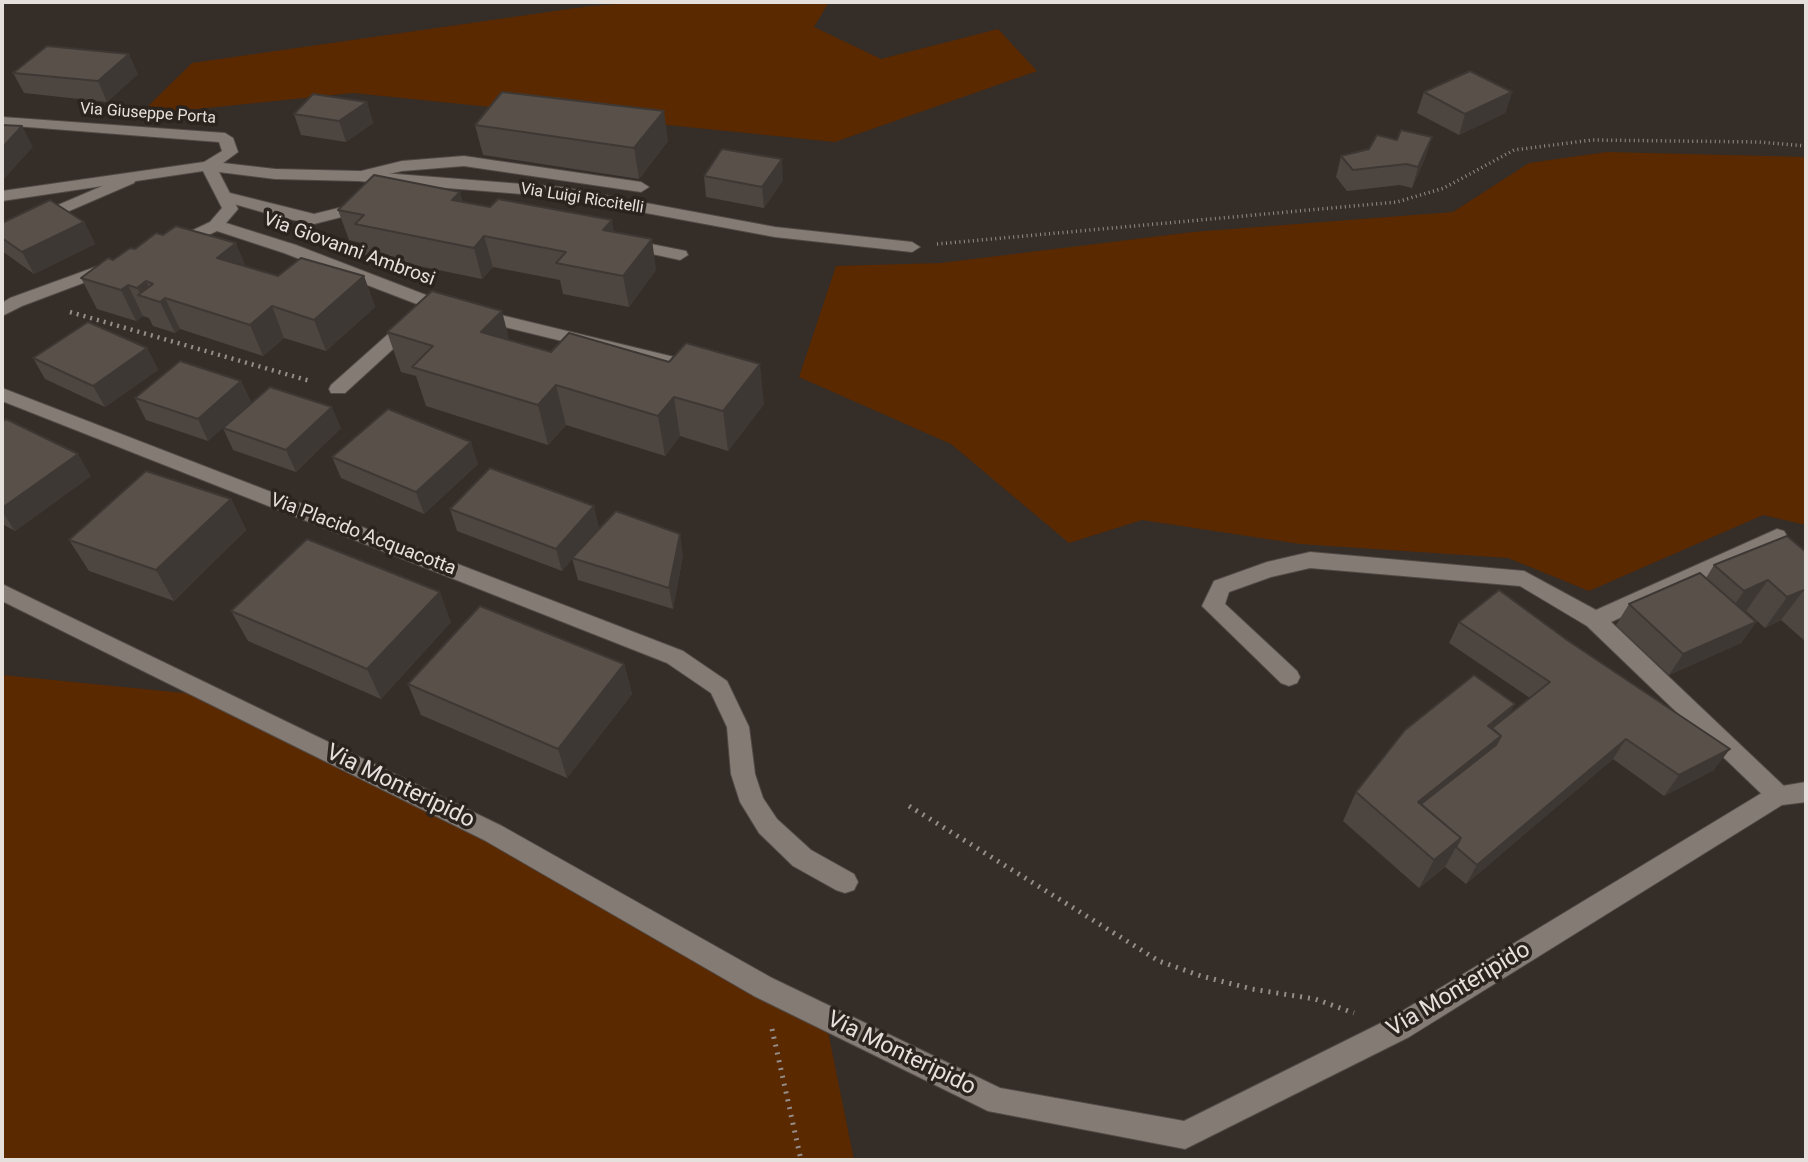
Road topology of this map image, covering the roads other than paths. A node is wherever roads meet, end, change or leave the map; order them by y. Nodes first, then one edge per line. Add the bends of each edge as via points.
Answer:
1 (2, 121) edge
2 (208, 166) junction
3 (358, 176) junction
4 (128, 180) junction
5 (640, 187) dead end
6 (2, 196) edge
7 (226, 197) junction
8 (389, 205) edge
9 (216, 225) junction
10 (2, 235) edge
11 (604, 239) edge
12 (912, 247) road end
13 (160, 249) edge
14 (680, 255) dead end
15 (124, 262) edge
16 (433, 304) junction
17 (2, 311) edge
18 (713, 372) edge
19 (338, 389) road end
20 (2, 394) edge
21 (1777, 536) dead end
22 (2, 592) edge
23 (1594, 620) junction
24 (1290, 677) dead end
25 (1806, 792) edge
26 (1777, 795) junction
27 (845, 882) dead end

1 - 2 street, Via Giuseppe Porta via 225,138 230,152
2 - 3 street, Via Luigi Riccitelli via 275,174
2 - 4 street
2 - 7 street
3 - 5 street via 402,166 464,161
3 - 12 street, Via Luigi Riccitelli via 560,192 775,232
4 - 6 street
4 - 10 street
7 - 8 street via 314,219
7 - 9 street via 230,209
9 - 13 street
9 - 16 street, Via Giovanni Ambrosi
11 - 14 street
15 - 17 street
16 - 18 street, Via Giovanni Ambrosi
16 - 19 street
20 - 27 street, Via Placido Acquacotta via 675,657 719,687 738,727 743,774 752,803 768,826 802,858
21 - 23 street
22 - 26 street, Via Monteripido via 493,833 764,987 998,1101 1185,1135 1399,1028
23 - 24 street via 1524,579 1423,568 1310,560 1221,587 1213,606
23 - 26 street
25 - 26 street, Via Monteripido

